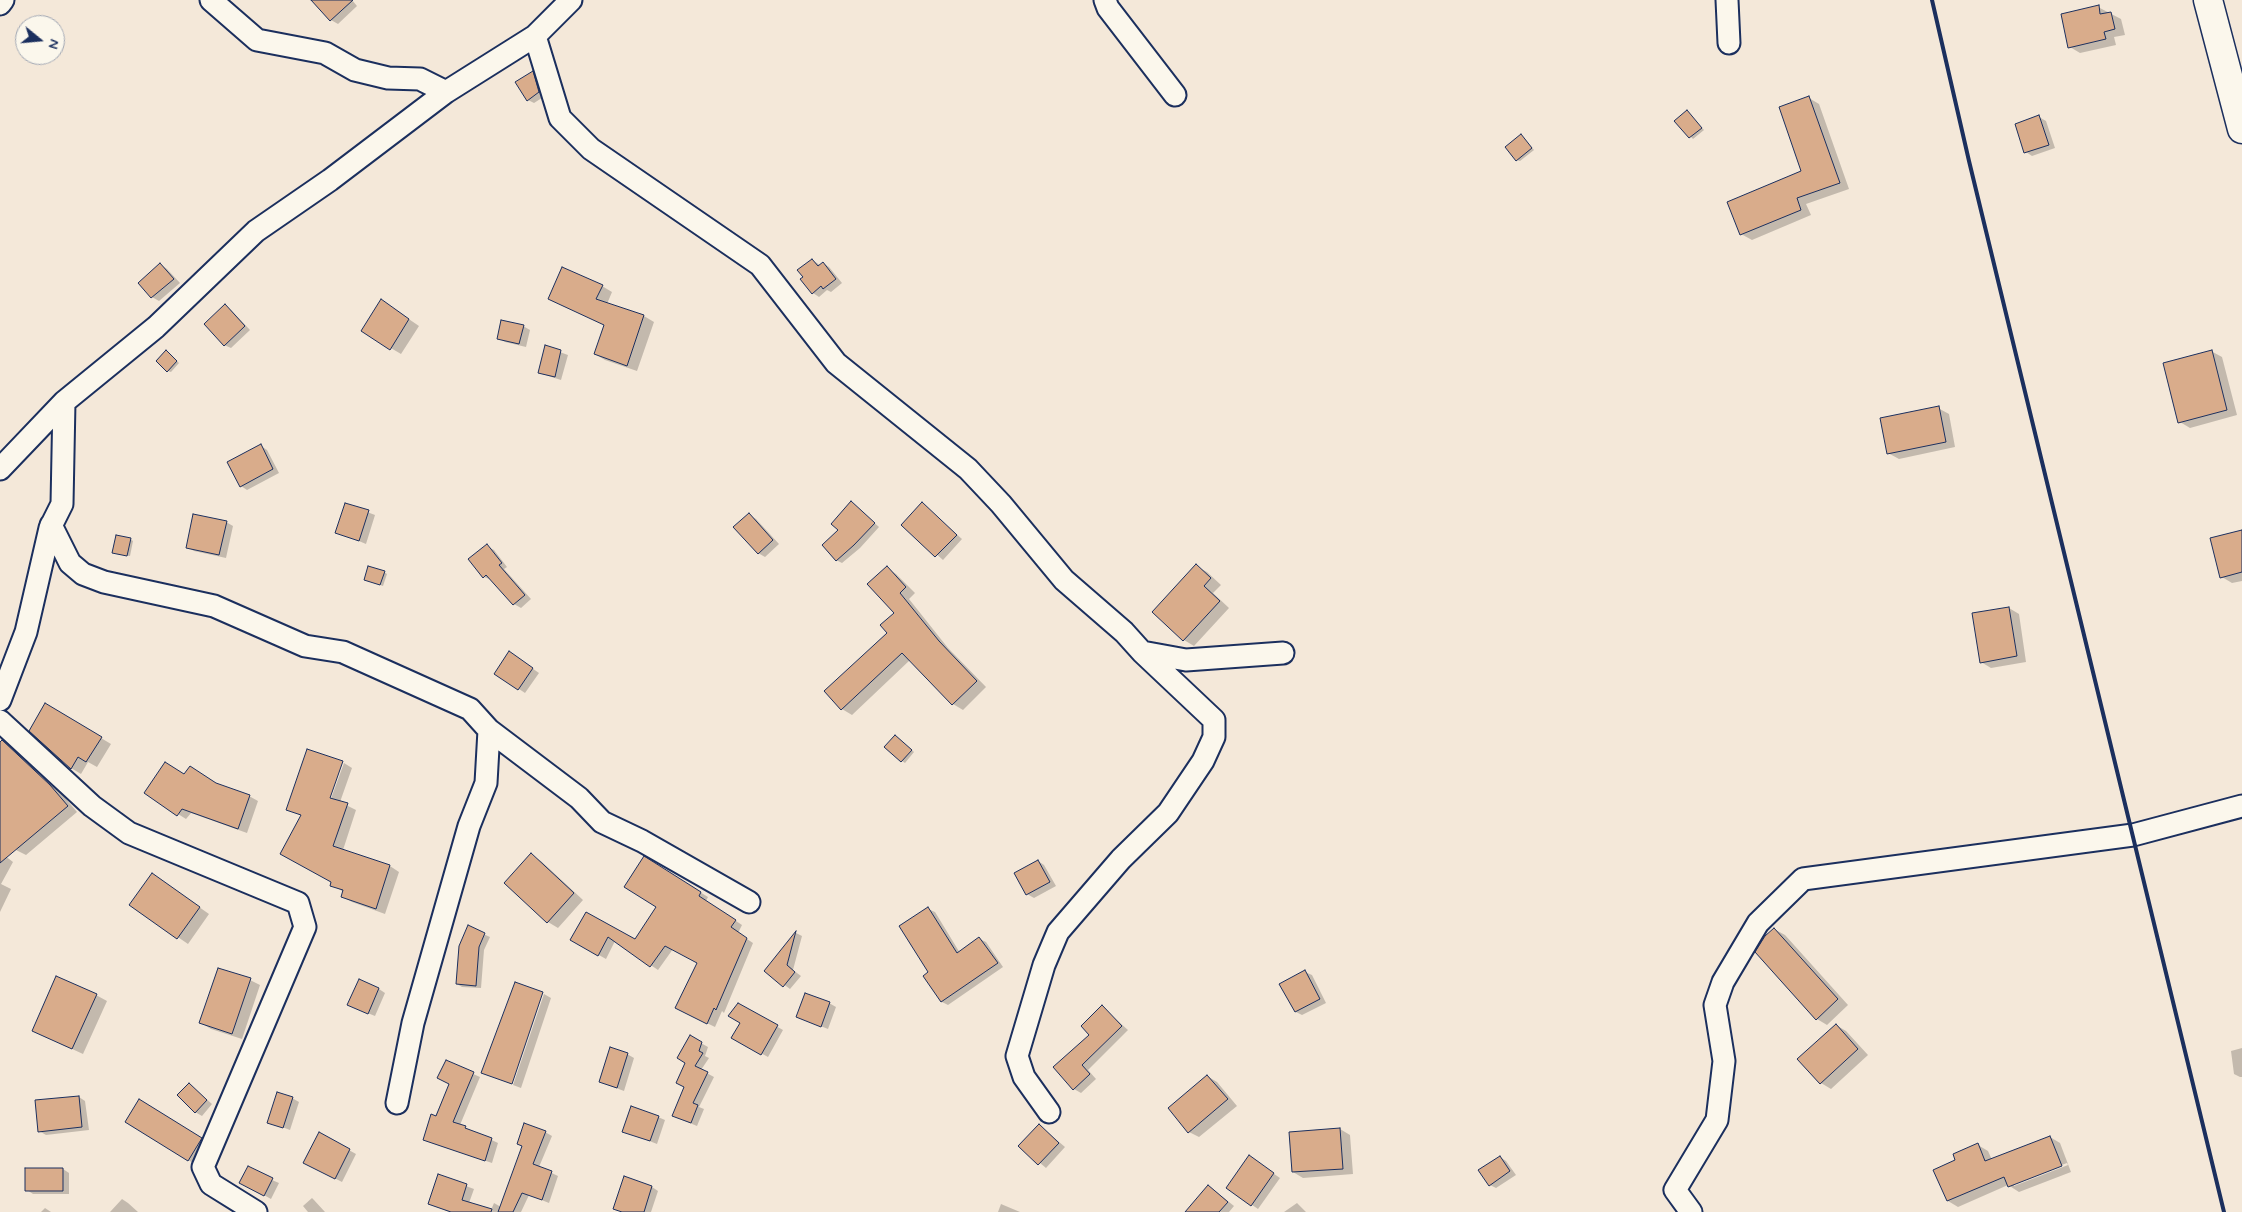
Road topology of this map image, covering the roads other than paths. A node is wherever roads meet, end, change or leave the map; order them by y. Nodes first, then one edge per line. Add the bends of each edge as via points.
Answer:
1 (4, 0) edge
2 (211, 0) edge
3 (571, 0) edge
4 (1105, 0) edge
5 (1727, 0) edge
6 (2208, 0) edge
7 (0, 4) edge
8 (535, 36) junction
9 (1729, 43) dead end
10 (446, 92) junction
11 (1175, 95) dead end
12 (2242, 129) edge
13 (64, 402) junction
14 (0, 469) edge
15 (51, 525) junction
16 (1142, 652) junction
17 (1283, 653) dead end
18 (0, 700) edge
19 (0, 721) edge
20 (489, 730) junction
21 (2242, 806) edge
22 (749, 902) dead end
23 (397, 1103) dead end
24 (1049, 1112) dead end
25 (256, 1212) edge
26 (1690, 1212) edge

1 - 7 street
2 - 10 street via 256,40 325,53 355,70 388,78 420,79
3 - 8 street
4 - 11 street
5 - 9 street
6 - 12 main road
8 - 10 street
8 - 16 street via 560,118 590,149 760,265 836,363 968,468 1064,580
10 - 13 street via 330,180 256,231 156,327
13 - 14 street
13 - 15 street via 62,504
15 - 18 street via 26,632
15 - 20 street via 70,563 83,574 104,582 214,606 305,646 343,652 470,709
16 - 17 street via 1186,660
16 - 24 street via 1214,720 1214,737 1203,762 1168,813 1121,860 1058,932 1044,965 1016,1056 1024,1076
19 - 25 street via 92,806 129,833 298,903 305,927 203,1167 212,1184
20 - 22 street via 579,798 602,822
20 - 23 street via 486,783 467,834 413,1023
21 - 26 street via 2133,836 1803,879 1758,923 1722,982 1715,1005 1724,1061 1717,1120 1675,1190

